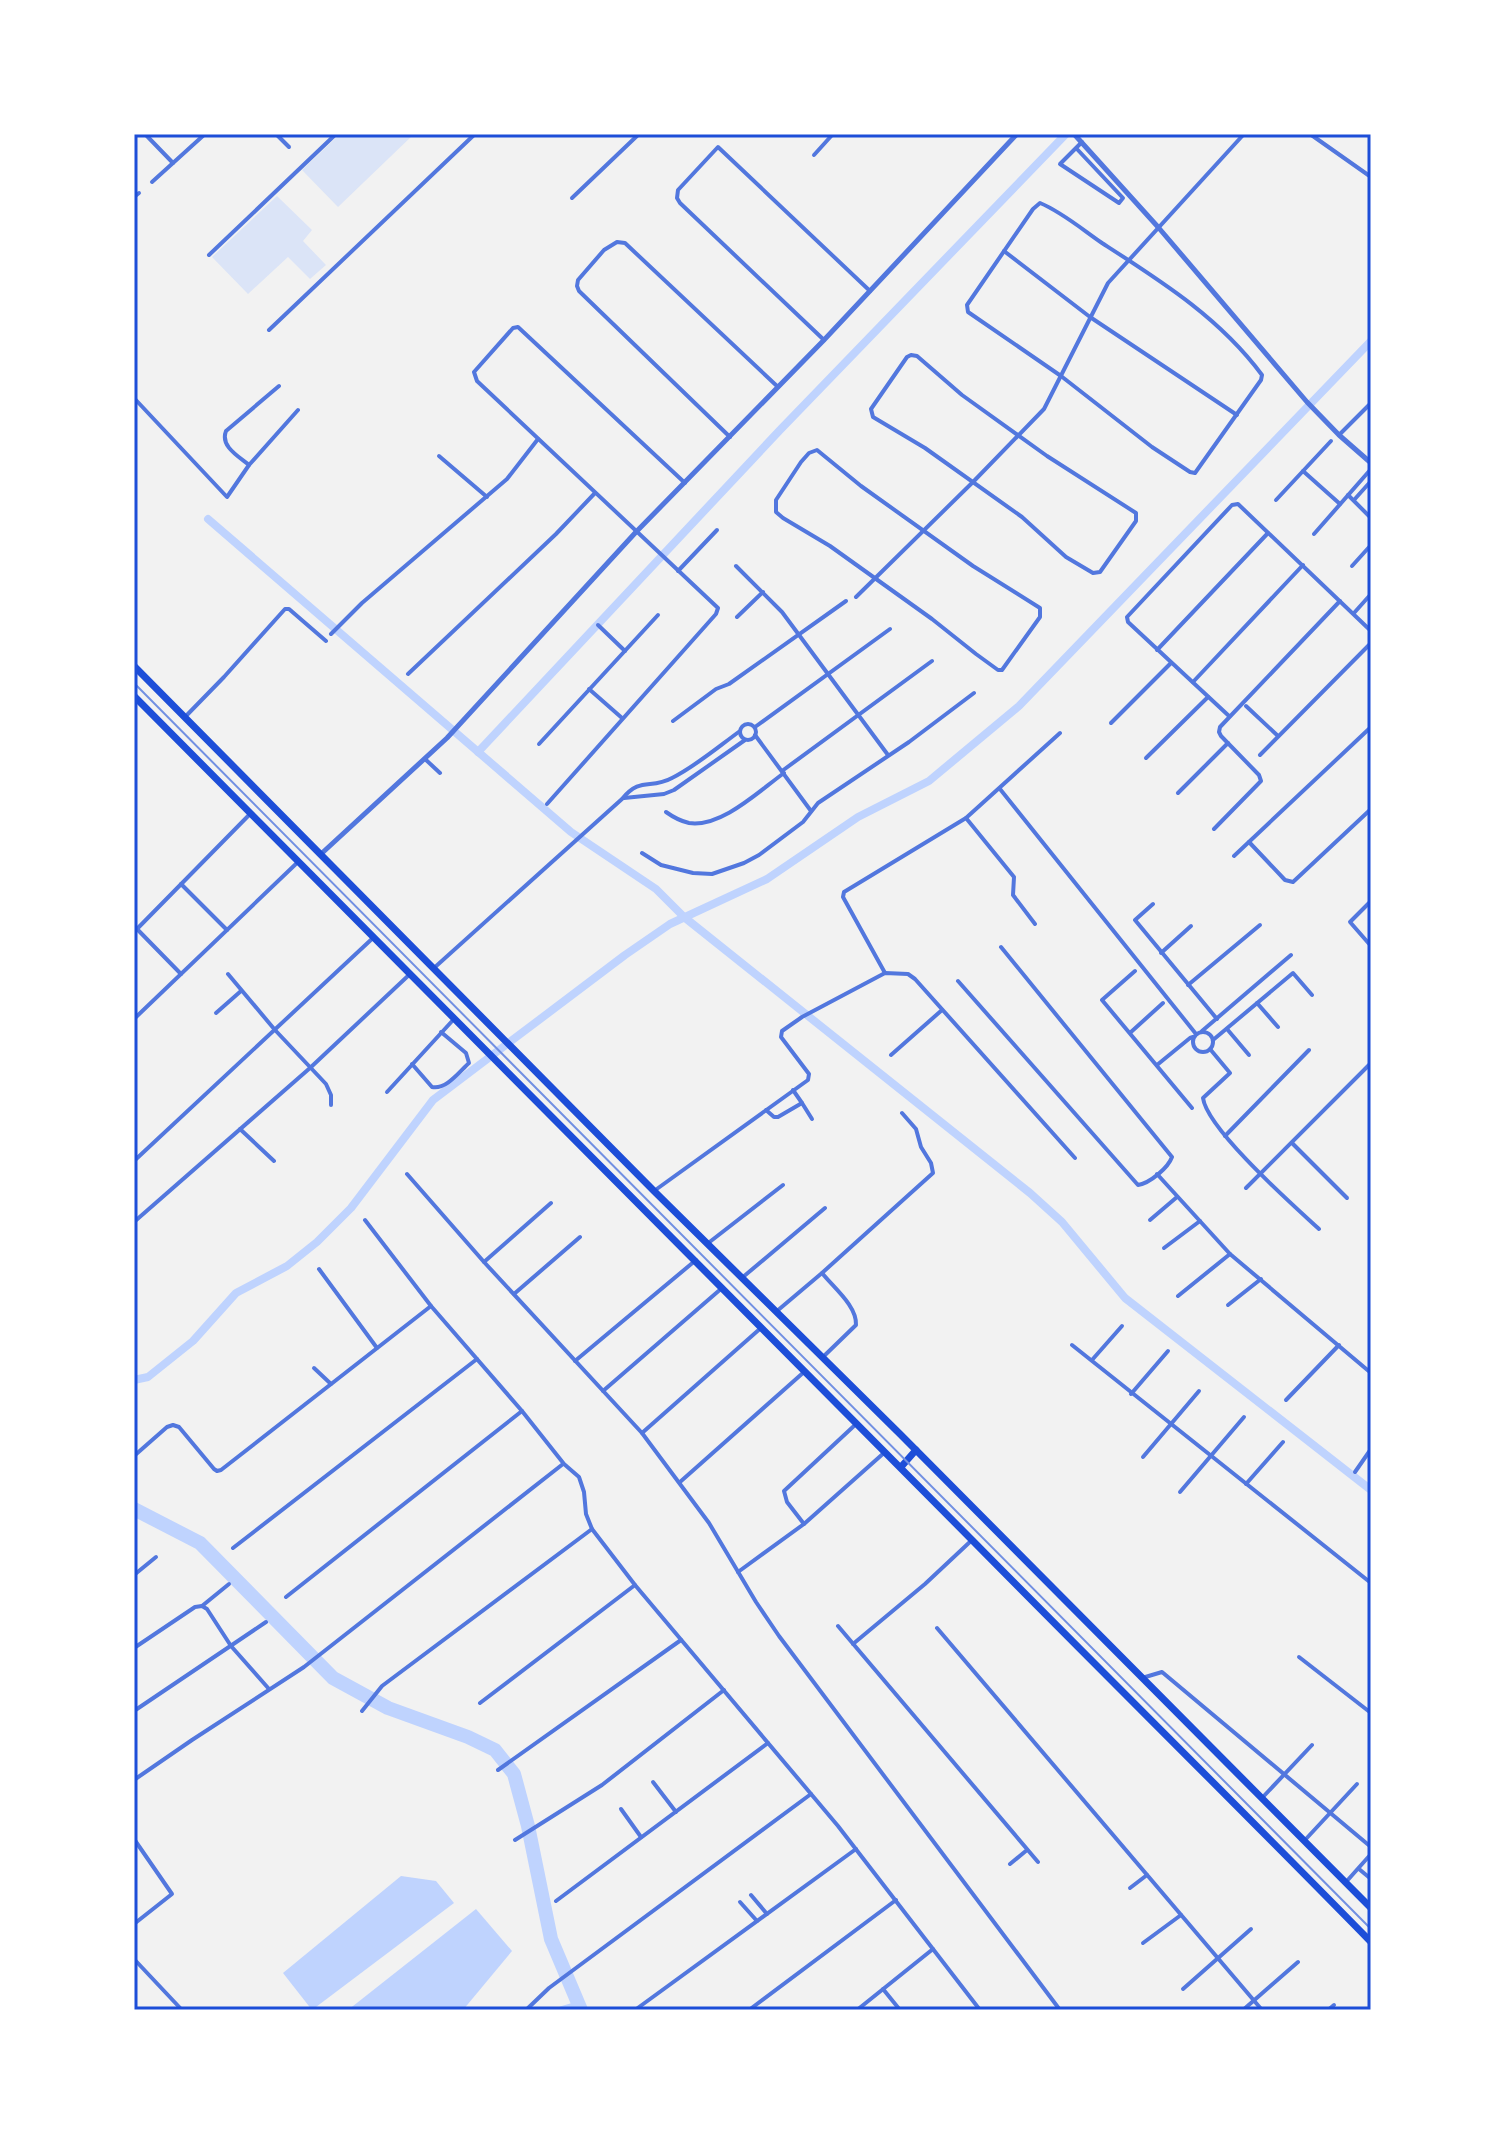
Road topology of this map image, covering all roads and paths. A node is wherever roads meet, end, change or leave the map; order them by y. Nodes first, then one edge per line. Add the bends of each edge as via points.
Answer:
1 (145, 134) edge
2 (205, 134) edge
3 (276, 134) edge
4 (336, 134) edge
5 (475, 134) edge
6 (639, 134) edge
7 (833, 134) edge
8 (1017, 134) edge
9 (1244, 134) edge
10 (1310, 134) edge
11 (1325, 134) edge
12 (1076, 135) edge
13 (1319, 140) junction
14 (1082, 142) junction
15 (289, 147) dead end
16 (1076, 148) junction
17 (814, 155) dead end
18 (173, 163) junction
19 (1371, 177) edge
20 (152, 182) dead end
21 (572, 198) dead end
22 (1158, 227) junction
23 (1004, 251) junction
24 (209, 255) dead end
25 (1129, 261) junction
26 (870, 291) junction
27 (1090, 317) junction
28 (269, 330) dead end
29 (824, 340) junction
30 (1061, 376) junction
31 (279, 386) dead end
32 (778, 387) junction
33 (134, 398) edge
34 (1371, 403) edge
35 (298, 410) dead end
36 (1237, 415) junction
37 (1339, 435) junction
38 (1020, 436) junction
39 (730, 437) junction
40 (538, 439) junction
41 (1331, 441) dead end
42 (439, 456) dead end
43 (249, 465) junction
44 (1371, 466) edge
45 (1303, 471) junction
46 (1371, 481) edge
47 (973, 482) junction
48 (685, 483) junction
49 (595, 493) junction
50 (1348, 495) junction
51 (487, 497) junction
52 (1276, 500) dead end
53 (1353, 501) junction
54 (1340, 504) junction
55 (1371, 518) edge
56 (717, 530) dead end
57 (924, 531) junction
58 (636, 532) junction
59 (1268, 532) junction
60 (1314, 534) dead end
61 (1371, 545) edge
62 (1303, 565) junction
63 (736, 566) dead end
64 (1352, 566) dead end
65 (678, 571) junction
66 (875, 579) junction
67 (763, 592) junction
68 (1371, 594) edge
69 (856, 597) dead end
70 (846, 601) dead end
71 (1340, 601) junction
72 (1353, 614) junction
73 (658, 615) dead end
74 (737, 617) dead end
75 (598, 625) dead end
76 (890, 629) dead end
77 (1371, 631) edge
78 (331, 634) dead end
79 (798, 634) junction
80 (326, 641) dead end
81 (1371, 643) edge
82 (1157, 650) junction
83 (625, 651) junction
84 (932, 661) dead end
85 (1171, 663) junction
86 (134, 666) edge
87 (408, 674) dead end
88 (829, 674) junction
89 (1193, 682) junction
90 (589, 689) junction
91 (974, 693) dead end
92 (134, 696) edge
93 (1208, 697) junction
94 (1246, 706) dead end
95 (859, 715) junction
96 (1229, 716) junction
97 (185, 717) junction
98 (622, 718) junction
99 (673, 721) dead end
100 (1111, 723) dead end
101 (755, 727) junction
102 (1371, 727) edge
103 (740, 731) junction
104 (1060, 733) dead end
105 (755, 735) junction
106 (1278, 736) junction
107 (745, 740) junction
108 (1228, 743) junction
109 (539, 744) dead end
110 (888, 755) junction
111 (1260, 755) dead end
112 (1146, 758) dead end
113 (425, 759) junction
114 (783, 772) junction
115 (440, 773) dead end
116 (999, 789) junction
117 (1178, 793) dead end
118 (622, 799) junction
119 (547, 804) dead end
120 (1371, 809) edge
121 (811, 811) junction
122 (666, 812) dead end
123 (251, 813) junction
124 (966, 818) junction
125 (1214, 829) dead end
126 (1249, 842) junction
127 (642, 853) dead end
128 (321, 854) junction
129 (1234, 856) dead end
130 (299, 861) junction
131 (181, 884) junction
132 (1371, 901) edge
133 (1153, 904) dead end
134 (1035, 924) dead end
135 (1260, 925) dead end
136 (1191, 926) dead end
137 (227, 930) junction
138 (136, 931) edge
139 (374, 937) junction
140 (1371, 946) edge
141 (1001, 947) dead end
142 (1161, 953) junction
143 (1291, 955) dead end
144 (434, 968) junction
145 (1135, 971) dead end
146 (885, 973) junction
147 (181, 974) junction
148 (228, 974) dead end
149 (410, 974) junction
150 (958, 981) dead end
151 (1188, 985) junction
152 (242, 990) junction
153 (1312, 995) dead end
154 (1163, 1003) dead end
155 (1257, 1003) junction
156 (942, 1010) junction
157 (216, 1013) dead end
158 (134, 1019) edge
159 (454, 1019) junction
160 (1217, 1019) junction
161 (1278, 1027) dead end
162 (1227, 1029) junction
163 (275, 1030) junction
164 (1202, 1031) junction
165 (441, 1032) junction
166 (1131, 1032) junction
167 (1195, 1036) junction
168 (1213, 1040) junction
169 (1210, 1049) junction
170 (1309, 1050) dead end
171 (891, 1055) dead end
172 (1249, 1055) dead end
173 (1371, 1063) edge
174 (412, 1064) junction
175 (1157, 1065) junction
176 (310, 1068) junction
177 (793, 1090) junction
178 (387, 1092) dead end
179 (802, 1103) junction
180 (331, 1105) dead end
181 (1192, 1108) dead end
182 (766, 1110) junction
183 (902, 1113) dead end
184 (812, 1119) dead end
185 (240, 1129) junction
186 (1225, 1136) junction
187 (1292, 1143) junction
188 (1075, 1158) dead end
189 (134, 1161) edge
190 (274, 1161) dead end
191 (407, 1174) dead end
192 (1157, 1174) junction
193 (1261, 1174) junction
194 (783, 1185) dead end
195 (1246, 1188) dead end
196 (654, 1191) junction
197 (1177, 1197) junction
198 (1347, 1198) dead end
199 (551, 1203) dead end
200 (825, 1208) dead end
201 (365, 1220) dead end
202 (1150, 1220) dead end
203 (1200, 1221) junction
204 (134, 1222) edge
205 (1319, 1229) dead end
206 (580, 1237) dead end
207 (707, 1244) junction
208 (1164, 1248) dead end
209 (1230, 1254) junction
210 (696, 1260) junction
211 (484, 1262) junction
212 (319, 1269) dead end
213 (822, 1273) junction
214 (743, 1277) junction
215 (1261, 1279) junction
216 (722, 1288) junction
217 (514, 1294) junction
218 (1178, 1296) dead end
219 (1228, 1305) dead end
220 (431, 1306) junction
221 (777, 1311) junction
222 (1122, 1326) dead end
223 (762, 1327) junction
224 (1072, 1345) dead end
225 (1339, 1345) junction
226 (377, 1348) junction
227 (1168, 1351) dead end
228 (822, 1358) junction
229 (477, 1359) junction
230 (575, 1361) junction
231 (1091, 1361) junction
232 (314, 1368) dead end
233 (805, 1371) junction
234 (1371, 1373) edge
235 (331, 1384) junction
236 (603, 1391) junction
237 (1199, 1391) dead end
238 (1131, 1394) junction
239 (1286, 1400) dead end
240 (522, 1411) junction
241 (1244, 1417) dead end
242 (857, 1423) junction
243 (1170, 1424) junction
244 (642, 1433) junction
245 (1283, 1442) dead end
246 (1371, 1449) edge
247 (916, 1450) junction
248 (886, 1452) junction
249 (134, 1456) edge
250 (1211, 1456) junction
251 (1143, 1457) dead end
252 (564, 1464) junction
253 (901, 1467) junction
254 (1355, 1472) dead end
255 (680, 1482) junction
256 (1246, 1484) junction
257 (1180, 1492) dead end
258 (804, 1524) junction
259 (592, 1529) junction
260 (972, 1540) junction
261 (233, 1548) dead end
262 (156, 1557) dead end
263 (738, 1572) junction
264 (134, 1575) edge
265 (1371, 1583) edge
266 (229, 1584) dead end
267 (635, 1585) junction
268 (286, 1597) dead end
269 (202, 1606) junction
270 (266, 1622) dead end
271 (838, 1626) dead end
272 (937, 1628) dead end
273 (681, 1640) junction
274 (852, 1645) junction
275 (231, 1646) junction
276 (134, 1648) edge
277 (1299, 1657) dead end
278 (1142, 1678) junction
279 (269, 1689) junction
280 (724, 1690) junction
281 (480, 1703) dead end
282 (134, 1711) edge
283 (362, 1711) dead end
284 (1371, 1713) edge
285 (768, 1743) junction
286 (1312, 1745) dead end
287 (498, 1770) dead end
288 (1285, 1775) junction
289 (134, 1780) edge
290 (653, 1782) dead end
291 (1357, 1784) dead end
292 (811, 1794) junction
293 (1262, 1798) junction
294 (621, 1809) dead end
295 (676, 1812) junction
296 (1331, 1813) junction
297 (641, 1837) junction
298 (134, 1839) edge
299 (515, 1840) dead end
300 (1305, 1840) junction
301 (1371, 1847) edge
302 (856, 1849) junction
303 (1027, 1850) junction
304 (1371, 1854) edge
305 (1038, 1862) dead end
306 (1010, 1864) dead end
307 (1359, 1869) junction
308 (1147, 1875) junction
309 (1371, 1879) edge
310 (1346, 1882) junction
311 (1130, 1888) dead end
312 (751, 1895) dead end
313 (896, 1900) junction
314 (556, 1901) dead end
315 (740, 1902) dead end
316 (1371, 1908) edge
317 (767, 1914) junction
318 (1181, 1915) junction
319 (757, 1921) junction
320 (134, 1924) edge
321 (1251, 1929) dead end
322 (1371, 1942) edge
323 (1143, 1943) dead end
324 (934, 1949) junction
325 (1218, 1958) junction
326 (134, 1959) edge
327 (1298, 1962) dead end
328 (883, 1989) junction
329 (1183, 1989) dead end
330 (1254, 2001) junction
331 (1334, 2005) dead end
332 (182, 2010) edge
333 (526, 2010) edge
334 (635, 2010) edge
335 (749, 2010) edge
336 (857, 2010) edge
337 (900, 2010) edge
338 (980, 2010) edge
339 (1060, 2010) edge
340 (1243, 2010) edge
341 (1262, 2010) edge
342 (1328, 2010) edge

1 - 18 street
2 - 18 street
3 - 15 street
4 - 24 street
5 - 28 street
6 - 21 street
7 - 17 street
8 - 26 street
9 - 22 street
10 - 13 street
11 - 13 street
12 - 14 street
13 - 19 street
14 - 16 street
14 - 22 street
16 - 16 street via 1060,164 1119,203 1123,198
18 - 20 street
22 - 25 street
22 - 37 street
23 - 25 street via 1040,203
23 - 27 street
23 - 30 street via 967,305 968,312
25 - 27 street via 1108,283
25 - 36 street via 1200,310 1260,372 1263,378
26 - 29 street
26 - 29 street via 718,147 678,190 677,198
27 - 30 street
27 - 36 street
29 - 32 street
30 - 36 street via 1193,474
30 - 38 street via 1049,402
31 - 43 street via 224,436
32 - 39 street
32 - 39 street via 625,243 612,244 594,261 578,280 579,291
33 - 43 street via 227,497
34 - 37 street
35 - 43 street
37 - 44 street
38 - 47 street
38 - 47 street via 917,356 907,357 872,415
38 - 47 street via 1136,513 1136,521 1100,572 1066,557
39 - 48 street
40 - 48 street via 474,378 515,327
40 - 49 street
40 - 51 street
41 - 45 street
42 - 51 street
44 - 50 street
45 - 52 street
45 - 54 street
46 - 53 street
47 - 57 street
48 - 58 street
49 - 58 street
49 - 87 street
50 - 53 street
50 - 54 street
51 - 78 street
53 - 55 street
54 - 60 street
56 - 65 street
57 - 66 street
57 - 66 street via 822,453 809,453 776,500 776,512
57 - 66 street via 1040,608 1040,617 1005,668 995,668
58 - 65 street
58 - 113 street
59 - 62 street
59 - 82 street
59 - 82 street via 1235,503 1219,518 1127,617
61 - 64 street
62 - 71 street
62 - 89 street
63 - 67 street
65 - 98 street via 718,611
66 - 69 street
67 - 74 street
67 - 79 street
68 - 72 street
70 - 79 street
71 - 72 street
71 - 96 street
72 - 77 street
73 - 83 street
75 - 83 street
76 - 88 street
79 - 88 street
79 - 99 street
80 - 97 street via 285,609
81 - 106 street
82 - 85 street
83 - 90 street
84 - 95 street
85 - 89 street
85 - 100 street
86 - 97 main road
88 - 95 street
88 - 101 street
89 - 93 street
90 - 98 street
90 - 109 street
91 - 110 street
92 - 123 main road
93 - 96 street
93 - 112 street
94 - 106 street
95 - 110 street
95 - 114 street
96 - 108 street via 1219,730
97 - 128 main road
98 - 119 street
101 - 103 street via 746,724
101 - 105 street
102 - 126 street
103 - 107 street
103 - 118 street via 672,778 635,786
104 - 116 street
105 - 107 street
105 - 114 street
106 - 111 street
107 - 118 street via 674,790
108 - 117 street
108 - 125 street via 1261,781
110 - 121 street
113 - 115 street
113 - 128 street
114 - 121 street
114 - 122 street via 744,803 710,821 686,823
116 - 124 street
116 - 167 street
118 - 144 street
120 - 126 street via 1293,882
121 - 127 street via 759,855 712,874 674,870
123 - 130 main road
123 - 131 street
124 - 134 street via 1014,877 1013,895
124 - 146 street via 844,892
126 - 129 street
128 - 144 main road
130 - 137 street
130 - 139 main road
131 - 137 street
131 - 138 street
132 - 140 street via 1350,922
133 - 142 street via 1135,920
135 - 151 street
136 - 142 street
137 - 147 street
138 - 147 street
139 - 149 main road
139 - 163 street
141 - 192 street via 1172,1157
142 - 151 street
143 - 160 street
144 - 196 main road
145 - 166 street via 1102,1000
146 - 156 street via 912,975
146 - 177 street via 780,1033 809,1074
147 - 158 street
148 - 152 street
149 - 159 main road
149 - 176 street
150 - 192 street via 1138,1185
151 - 160 street
152 - 157 street
152 - 163 street
153 - 155 street via 1293,973
154 - 166 street
155 - 161 street
155 - 162 street
156 - 171 street
156 - 188 street
159 - 165 street
159 - 210 main road
160 - 164 street
162 - 168 street
162 - 172 street
163 - 176 street
163 - 189 street
164 - 167 street
164 - 168 street
165 - 174 street
165 - 174 street via 466,1053 469,1063 437,1089
166 - 175 street
167 - 169 street via 1197,1050
167 - 175 street
168 - 169 street
169 - 186 street via 1230,1073 1203,1098 1204,1108
170 - 186 street
173 - 187 street
174 - 178 street
175 - 181 street
176 - 180 street via 328,1089
176 - 185 street
177 - 179 street
177 - 182 street
179 - 182 street via 778,1117
179 - 184 street
182 - 196 street
183 - 213 street via 916,1129 933,1173
185 - 190 street
185 - 204 street
186 - 193 street
187 - 193 street
187 - 198 street
191 - 211 street
192 - 197 street
193 - 195 street
193 - 205 street
194 - 207 street
196 - 207 main road
197 - 202 street
197 - 203 street
199 - 211 street
200 - 214 street
201 - 220 street
203 - 208 street
203 - 209 street
206 - 217 street
207 - 214 main road
209 - 215 street
209 - 218 street
210 - 216 main road
210 - 230 street
211 - 217 street
212 - 226 street
213 - 221 street
213 - 228 street via 857,1321
214 - 221 main road
215 - 219 street
215 - 225 street
216 - 223 main road
216 - 236 street
217 - 230 street
220 - 226 street
220 - 229 street
221 - 228 main road
222 - 231 street
223 - 233 main road
223 - 244 street
224 - 231 street
225 - 234 street
225 - 239 street
226 - 235 street
227 - 238 street
228 - 247 main road
229 - 240 street
229 - 261 street
230 - 236 street
231 - 238 street
232 - 235 street
233 - 242 main road
233 - 255 street
235 - 249 street via 221,1470 214,1469 173,1425
236 - 244 street
237 - 243 street
238 - 243 street
240 - 252 street
240 - 268 street
241 - 250 street
242 - 248 main road
242 - 258 street via 784,1491
243 - 250 street
243 - 251 street
244 - 255 street
245 - 256 street
246 - 254 street
247 - 253 main road
247 - 278 main road
248 - 253 main road
248 - 258 street
250 - 256 street
250 - 257 street
252 - 259 street via 579,1477
252 - 279 street
253 - 260 main road
255 - 263 street
256 - 265 street
258 - 263 street
259 - 267 street
259 - 283 street via 382,1686
260 - 274 street
260 - 322 main road
262 - 264 street
263 - 339 street via 779,1636
266 - 269 street
267 - 273 street
267 - 281 street
269 - 275 street
269 - 276 street
270 - 275 street
271 - 274 street
272 - 308 street
273 - 280 street
273 - 287 street
274 - 303 street
275 - 279 street
275 - 282 street
277 - 284 street
278 - 288 street via 1162,1672
278 - 293 main road
279 - 289 street
280 - 285 street
280 - 299 street via 602,1785
285 - 292 street
285 - 295 street
286 - 288 street
288 - 293 street
288 - 296 street
290 - 295 street
291 - 296 street
292 - 302 street
292 - 333 street
293 - 300 main road
294 - 297 street
295 - 297 street
296 - 300 street
296 - 301 street
297 - 314 street
298 - 320 street via 172,1894
300 - 310 main road
302 - 313 street
302 - 317 street
303 - 305 street
303 - 306 street
304 - 307 street
307 - 309 street
307 - 310 street
308 - 311 street
308 - 318 street
310 - 316 main road
312 - 317 street
313 - 324 street
313 - 335 street
315 - 319 street
317 - 319 street
318 - 323 street
318 - 325 street
319 - 334 street
321 - 325 street
324 - 328 street
324 - 338 street
325 - 329 street
325 - 330 street
326 - 332 street
327 - 330 street
328 - 336 street
328 - 337 street
330 - 340 street
330 - 341 street
331 - 342 street

